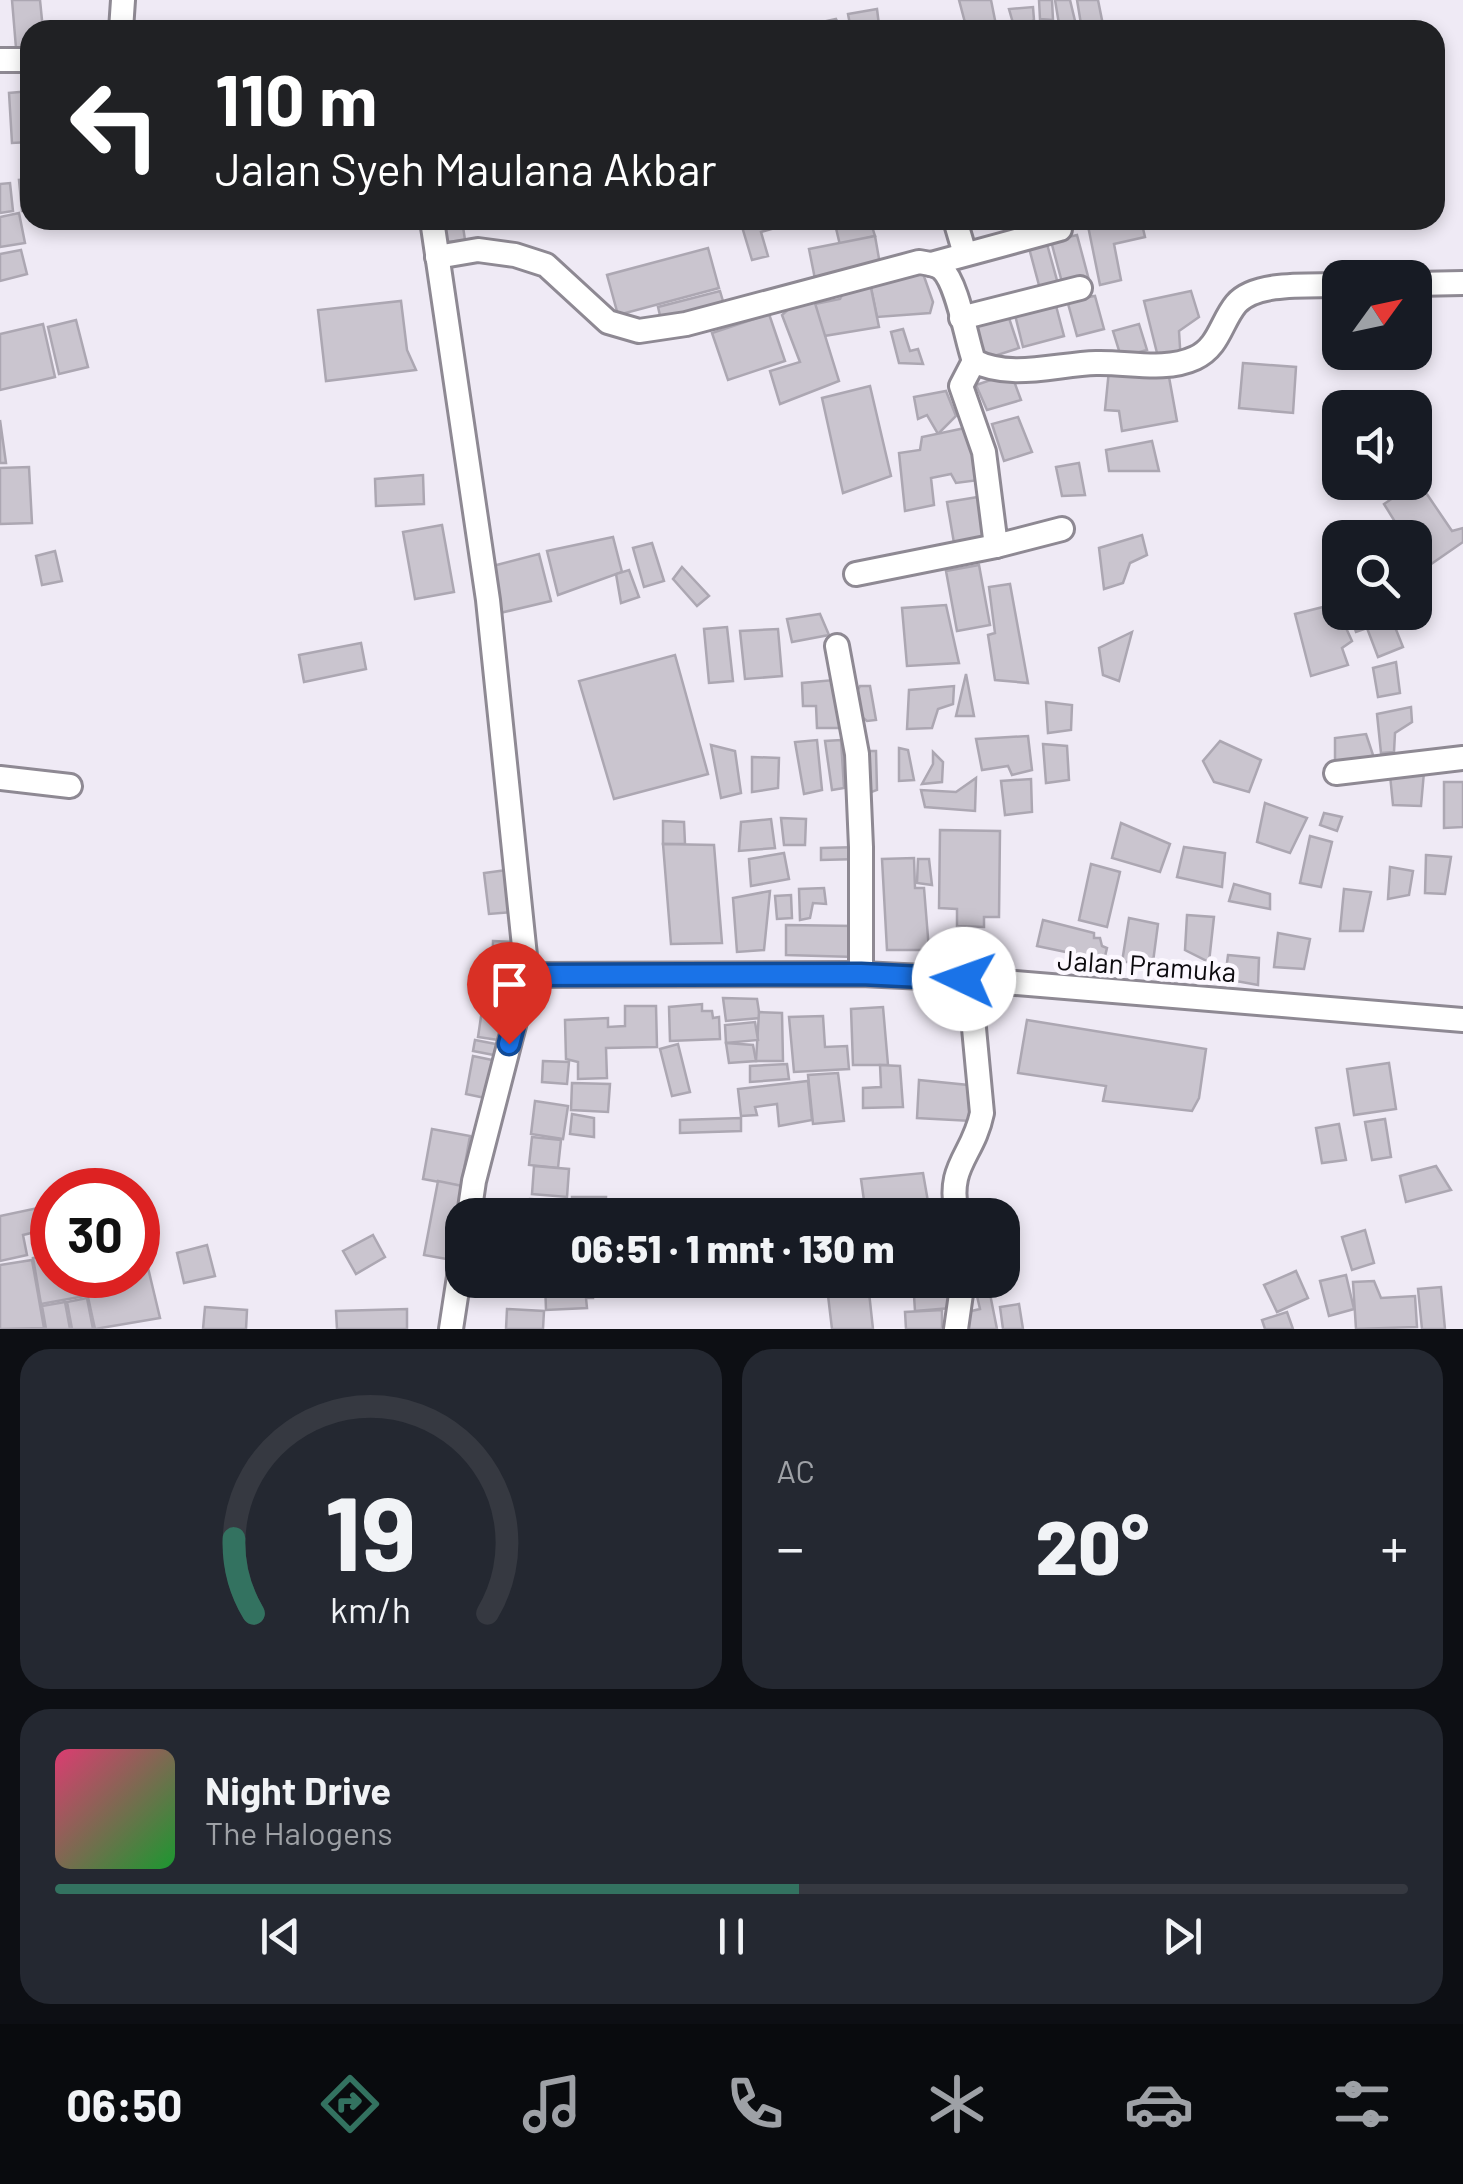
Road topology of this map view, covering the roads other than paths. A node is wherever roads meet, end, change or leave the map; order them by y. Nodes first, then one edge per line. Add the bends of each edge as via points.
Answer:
1 (433, 230) edge
2 (958, 230) edge
3 (1056, 230) edge
4 (965, 254) junction
5 (437, 256) junction
6 (931, 264) junction
7 (1463, 283) edge
8 (1432, 284) edge
9 (1322, 285) edge
10 (1080, 288) dead end
11 (961, 318) junction
12 (974, 361) junction
13 (1062, 529) dead end
14 (996, 546) junction
15 (856, 574) dead end
16 (837, 646) dead end
17 (1463, 758) edge
18 (1336, 774) dead end
19 (0, 778) edge
20 (70, 786) dead end
21 (861, 974) junction
22 (527, 975) junction
23 (964, 979) junction
24 (1463, 1020) edge
25 (472, 1198) edge
26 (954, 1198) edge
27 (456, 1298) edge
28 (960, 1298) edge
29 (451, 1329) edge
30 (956, 1329) edge

1 - 5 street
2 - 4 street
3 - 4 street
4 - 6 street
5 - 6 street via 478,250 546,265 608,322 639,332
5 - 22 street via 488,600
6 - 11 street via 943,270
7 - 8 street
9 - 12 street via 1278,286 1248,295 1208,352 1174,366 1000,370
10 - 11 street
11 - 12 street
12 - 14 street via 961,386 984,452
13 - 14 street
14 - 15 street
16 - 21 street via 857,754
17 - 18 street
19 - 20 street
21 - 22 street, Jalan Pramuka
21 - 23 street, Jalan Pramuka
22 - 25 street
23 - 24 street, Jalan Pramuka
23 - 26 street via 982,1113 956,1170
27 - 29 street
28 - 30 street

